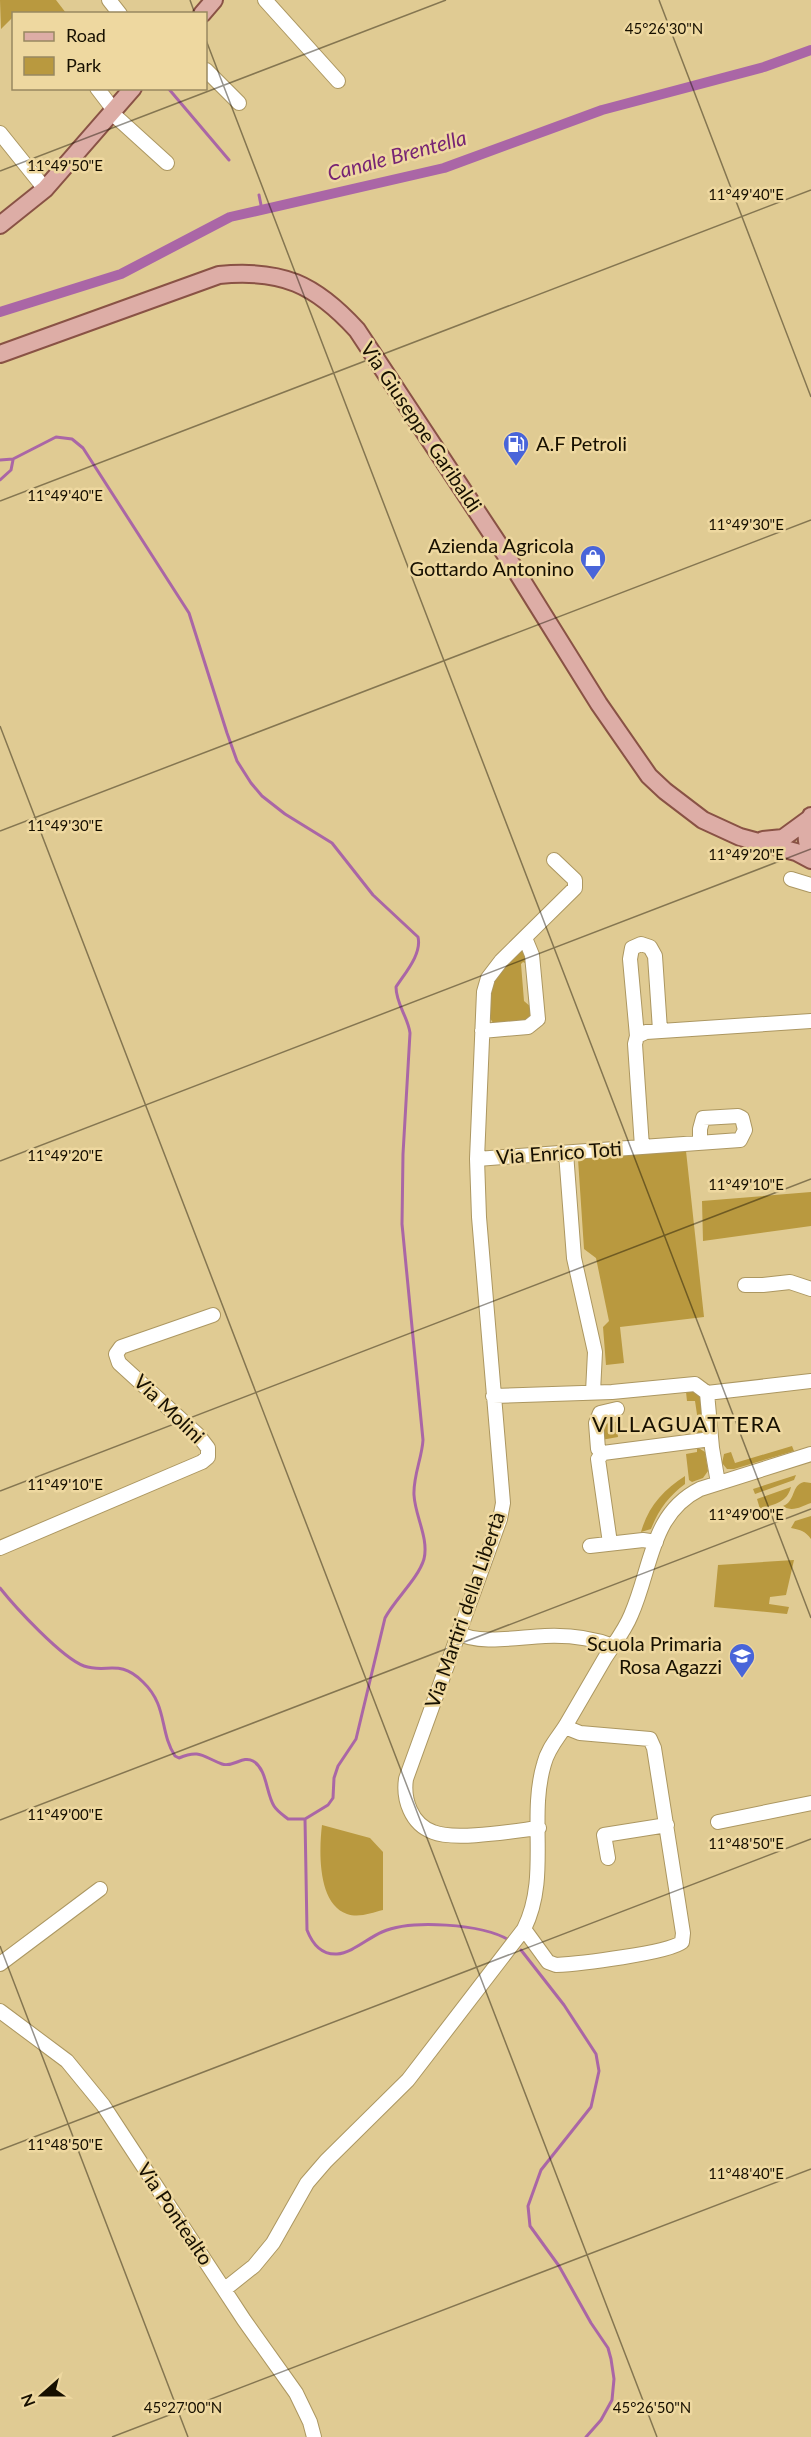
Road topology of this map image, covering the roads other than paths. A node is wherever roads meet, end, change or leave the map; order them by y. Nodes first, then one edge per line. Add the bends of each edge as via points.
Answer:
1 (109, 0) edge
2 (214, 0) edge
3 (265, 0) edge
4 (118, 12) edge
5 (204, 12) edge
6 (207, 71) edge
7 (338, 81) dead end
8 (99, 90) edge
9 (131, 90) edge
10 (239, 103) dead end
11 (113, 114) junction
12 (0, 133) edge
13 (167, 163) dead end
14 (45, 189) junction
15 (0, 225) edge
16 (0, 354) edge
17 (810, 817) edge
18 (753, 840) junction
19 (811, 854) edge
20 (554, 860) dead end
21 (811, 860) edge
22 (791, 879) dead end
23 (811, 885) edge
24 (525, 938) junction
25 (811, 1021) edge
26 (660, 1030) junction
27 (482, 1031) junction
28 (637, 1036) junction
29 (700, 1143) dead end
30 (642, 1147) junction
31 (566, 1153) junction
32 (477, 1159) junction
33 (746, 1285) dead end
34 (811, 1289) edge
35 (213, 1315) dead end
36 (811, 1381) edge
37 (593, 1392) junction
38 (707, 1393) junction
39 (493, 1396) junction
40 (617, 1409) dead end
41 (711, 1440) junction
42 (603, 1453) junction
43 (811, 1454) edge
44 (718, 1483) junction
45 (656, 1542) junction
46 (610, 1543) junction
47 (590, 1546) dead end
48 (0, 1548) edge
49 (458, 1633) junction
50 (613, 1646) junction
51 (565, 1727) junction
52 (811, 1803) edge
53 (718, 1822) dead end
54 (666, 1825) junction
55 (539, 1828) junction
56 (608, 1858) dead end
57 (100, 1889) dead end
58 (524, 1929) junction
59 (0, 1964) edge
60 (0, 2011) edge
61 (225, 2289) junction
62 (314, 2437) edge

1 - 4 street
2 - 5 main road
3 - 7 street
6 - 10 street
8 - 11 street
9 - 11 main road
11 - 13 street
11 - 14 main road
12 - 14 street
14 - 15 main road
16 - 18 main road, Via Giuseppe Garibaldi via 219,275 252,273 282,278 313,291 333,304 357,330 649,776 703,820
17 - 18 main road, Via Giuseppe Garibaldi via 783,838
17 - 19 main road via 806,842
18 - 21 main road, Via Giuseppe Garibaldi
20 - 24 street, Via Martiri della Libertà via 575,880 574,888
22 - 23 street
24 - 27 street, Via Martiri della Libertà via 488,978
24 - 27 street via 532,956 538,1019 528,1028
25 - 26 street
26 - 28 street
26 - 28 street, Via Enrico Toti via 655,956 650,947 641,944 632,948 630,959
27 - 32 street, Via Martiri della Libertà
28 - 30 street, Via Enrico Toti
29 - 30 street, Via Enrico Toti
30 - 31 street, Via Enrico Toti
31 - 32 street, Via Enrico Toti
31 - 37 street via 574,1258 595,1353
32 - 39 street, Via Martiri della Libertà
33 - 34 street via 790,1282
35 - 48 street, Via Molini via 121,1347 116,1354 119,1363 198,1435 208,1448 208,1457
36 - 38 street
37 - 38 street via 695,1384
37 - 39 street
38 - 41 street
39 - 49 street, Via Martiri della Libertà via 503,1503
40 - 42 street via 600,1413 596,1423 598,1449
41 - 42 street
41 - 44 street
42 - 46 street via 598,1459
43 - 44 street
44 - 45 street via 686,1496 675,1506 662,1523
45 - 46 street
45 - 50 street via 631,1617
46 - 47 street
49 - 50 street via 472,1639 589,1637
49 - 55 street, Via Martiri della Libertà via 406,1779 410,1812 434,1833
50 - 51 street
51 - 54 street via 580,1733 650,1739
51 - 55 street via 543,1765
52 - 53 street
54 - 56 street via 604,1835
54 - 58 street via 683,1933 677,1946 556,1965 548,1962
55 - 58 street via 537,1884
57 - 59 street
58 - 61 street via 408,2080 307,2183 273,2242 254,2266
60 - 61 street, Via Pontealto via 53,2049 80,2075
61 - 62 street, Via Pontealto via 296,2393

